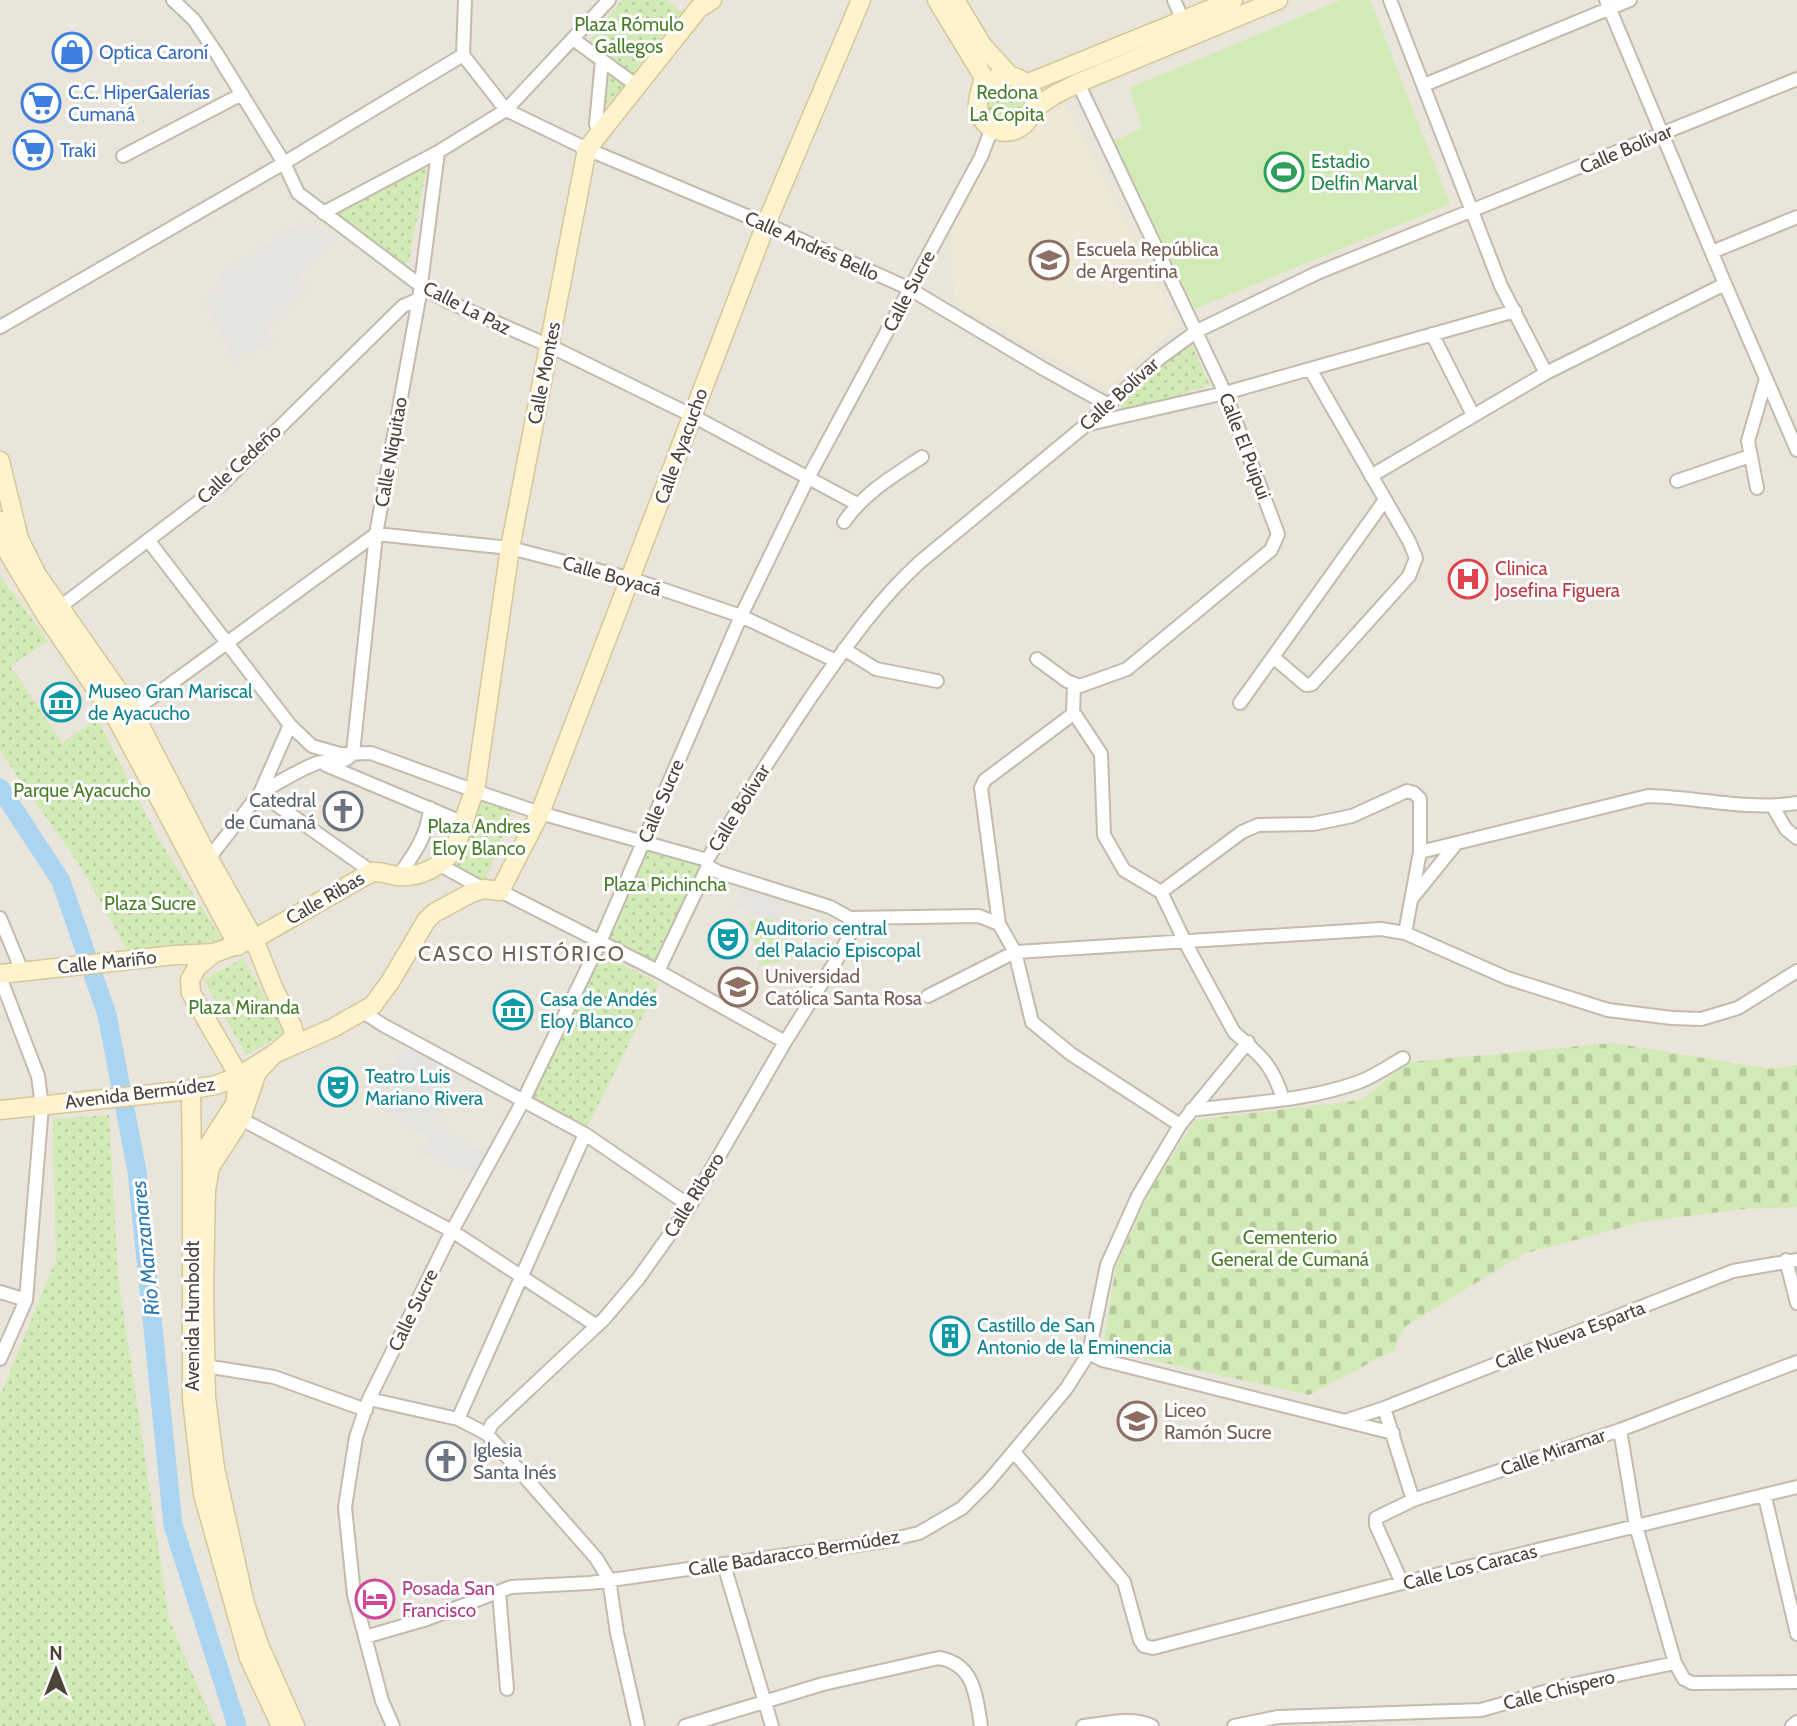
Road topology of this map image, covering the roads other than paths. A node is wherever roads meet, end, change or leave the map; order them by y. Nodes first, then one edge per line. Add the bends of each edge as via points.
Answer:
1 (173, 0) edge
2 (465, 0) edge
3 (609, 0) edge
4 (861, 0) edge
5 (937, 0) edge
6 (955, 0) edge
7 (1174, 0) edge
8 (1233, 0) edge
9 (1278, 0) edge
10 (1390, 0) edge
11 (1630, 0) edge
12 (700, 3) edge
13 (1608, 4) edge
14 (1186, 28) junction
15 (573, 39) junction
16 (463, 55) junction
17 (602, 60) junction
18 (1797, 79) edge
19 (1018, 80) junction
20 (1078, 83) junction
21 (636, 85) junction
22 (1423, 85) junction
23 (983, 87) junction
24 (242, 94) junction
25 (1034, 109) junction
26 (506, 110) junction
27 (992, 128) junction
28 (599, 134) junction
29 (1661, 134) junction
30 (587, 149) junction
31 (438, 152) junction
32 (123, 156) dead end
33 (284, 163) junction
34 (1472, 211) junction
35 (323, 213) junction
36 (1797, 217) edge
37 (766, 224) junction
38 (1712, 252) junction
39 (1725, 284) junction
40 (421, 286) junction
41 (910, 289) junction
42 (419, 299) junction
43 (1515, 311) junction
44 (0, 327) edge
45 (1197, 331) junction
46 (1432, 334) junction
47 (550, 346) junction
48 (1310, 369) junction
49 (1546, 373) junction
50 (1766, 379) junction
51 (1225, 393) junction
52 (1107, 404) junction
53 (691, 415) junction
54 (1473, 415) junction
55 (1792, 422) edge
56 (1087, 424) junction
57 (1797, 450) edge
58 (1750, 456) junction
59 (922, 457) dead end
60 (0, 463) edge
61 (1371, 476) junction
62 (808, 478) junction
63 (1676, 481) dead end
64 (1757, 488) dead end
65 (1385, 500) junction
66 (857, 504) junction
67 (0, 521) edge
68 (844, 522) dead end
69 (376, 534) junction
70 (148, 540) junction
71 (510, 548) junction
72 (632, 579) junction
73 (53, 612) junction
74 (741, 616) junction
75 (226, 642) junction
76 (844, 649) junction
77 (1273, 657) junction
78 (1037, 659) dead end
79 (836, 661) junction
80 (937, 681) dead end
81 (1074, 685) junction
82 (1240, 703) dead end
83 (1073, 714) junction
84 (126, 716) junction
85 (290, 725) junction
86 (353, 753) junction
87 (319, 762) junction
88 (475, 791) junction
89 (260, 793) junction
90 (1797, 803) edge
91 (1773, 807) junction
92 (430, 808) junction
93 (540, 813) junction
94 (464, 823) junction
95 (1797, 838) edge
96 (644, 843) junction
97 (1456, 844) junction
98 (1420, 852) junction
99 (707, 863) junction
100 (204, 864) junction
101 (438, 864) junction
102 (372, 872) junction
103 (398, 876) junction
104 (492, 890) junction
105 (1161, 892) junction
106 (1411, 900) junction
107 (0, 918) edge
108 (850, 918) junction
109 (999, 924) junction
110 (1405, 933) junction
111 (246, 942) junction
112 (600, 942) junction
113 (1185, 942) junction
114 (1015, 952) junction
115 (215, 953) junction
116 (22, 971) junction
117 (657, 971) junction
118 (1797, 971) edge
119 (0, 975) edge
120 (928, 996) dead end
121 (363, 1012) junction
122 (785, 1042) junction
123 (1248, 1042) junction
124 (274, 1054) junction
125 (1403, 1058) dead end
126 (239, 1076) junction
127 (185, 1090) junction
128 (1283, 1099) junction
129 (523, 1101) junction
130 (43, 1106) junction
131 (0, 1110) edge
132 (1191, 1110) junction
133 (241, 1119) junction
134 (1180, 1125) junction
135 (585, 1134) junction
136 (192, 1171) junction
137 (690, 1206) junction
138 (452, 1231) junction
139 (1791, 1260) edge
140 (523, 1277) junction
141 (0, 1292) edge
142 (26, 1300) junction
143 (1797, 1303) edge
144 (597, 1326) junction
145 (1088, 1353) junction
146 (0, 1359) edge
147 (1797, 1362) edge
148 (205, 1366) junction
149 (368, 1404) junction
150 (1384, 1408) junction
151 (458, 1419) junction
152 (1345, 1421) junction
153 (1620, 1430) junction
154 (1393, 1433) junction
155 (486, 1434) junction
156 (1014, 1452) junction
157 (1797, 1487) edge
158 (1765, 1496) junction
159 (1413, 1500) junction
160 (1636, 1526) junction
161 (724, 1565) junction
162 (609, 1579) junction
163 (1791, 1581) edge
164 (1402, 1583) junction
165 (499, 1592) junction
166 (1797, 1634) edge
167 (365, 1637) junction
168 (1675, 1663) junction
169 (1797, 1682) edge
170 (507, 1689) dead end
171 (763, 1701) junction
172 (1797, 1722) edge
173 (702, 1723) edge
174 (281, 1726) edge
175 (295, 1726) edge
176 (393, 1726) edge
177 (638, 1726) edge
178 (685, 1726) edge
179 (772, 1726) edge
180 (981, 1726) edge
181 (1083, 1726) edge
182 (1153, 1726) edge
183 (1234, 1726) edge
184 (1792, 1726) edge

1 - 24 street, Calle La Paz via 194,19
2 - 16 street
3 - 15 street
4 - 37 street, Calle Ayacucho
5 - 23 street via 983,76
6 - 19 street via 982,45
7 - 14 street
8 - 14 street
9 - 14 street
10 - 22 street
11 - 13 street
12 - 21 street, Calle Montes
13 - 22 street
13 - 29 street
14 - 19 street
14 - 20 street
15 - 17 street
15 - 26 street
16 - 26 street
16 - 33 street
17 - 21 street
17 - 28 street
18 - 29 street, Calle Bolívar
19 - 23 street via 995,78
19 - 25 street via 1032,93
20 - 25 street
20 - 45 street, Calle El Puipui
21 - 28 street, Calle Montes
22 - 34 street
23 - 27 street via 978,109
24 - 32 street
24 - 33 street, Calle La Paz
25 - 27 street via 1021,128 1006,132
26 - 30 street, Calle Andrés Bello
26 - 31 street
27 - 41 street, Calle Sucre
28 - 30 street, Calle Montes
29 - 34 street, Calle Bolívar
29 - 38 street
30 - 37 street, Calle Andrés Bello
30 - 47 street, Calle Montes
31 - 35 street
31 - 40 street, Calle Niquitao
33 - 35 street, Calle La Paz via 298,193
33 - 44 street
34 - 43 street
34 - 45 street, Calle Bolívar via 1317,273
35 - 40 street, Calle La Paz
36 - 38 street
37 - 41 street, Calle Andrés Bello
37 - 53 street, Calle Ayacucho
38 - 39 street
39 - 49 street
39 - 50 street
40 - 42 street, Calle Niquitao
40 - 47 street, Calle La Paz
41 - 52 street, Calle Andrés Bello
41 - 62 street, Calle Sucre
42 - 69 street, Calle Niquitao
42 - 70 street, Calle Cedeño via 403,306 222,484
43 - 46 street
43 - 49 street
45 - 51 street, Calle El Puipui
45 - 52 street, Calle Bolívar
46 - 48 street
46 - 54 street
47 - 53 street, Calle La Paz
47 - 71 street, Calle Montes
48 - 51 street
48 - 61 street
49 - 54 street
50 - 55 street
50 - 58 street via 1748,441
51 - 56 street
51 - 81 street, Calle El Puipui via 1277,541 1127,669
52 - 56 street, Calle Bolívar
53 - 62 street, Calle La Paz
53 - 72 street, Calle Ayacucho
54 - 61 street
55 - 57 street
56 - 76 street, Calle Bolívar via 899,581
58 - 63 street
58 - 64 street
59 - 66 street
60 - 73 street, Avenida Humboldt via 19,539
61 - 65 street
62 - 66 street, Calle La Paz
62 - 74 street, Calle Sucre
65 - 77 street
65 - 77 street via 1416,558 1409,576 1312,684 1306,685
66 - 68 street
67 - 73 street, Avenida Humboldt via 9,554
69 - 71 street, Calle Boyacá
69 - 75 street
69 - 86 street, Calle Niquitao
70 - 73 street, Calle Cedeño
70 - 75 street
71 - 72 street, Calle Boyacá
71 - 88 street, Calle Montes
72 - 74 street, Calle Boyacá
72 - 93 street, Calle Ayacucho
73 - 84 street, Avenida Humboldt
74 - 79 street, Calle Boyacá
74 - 96 street, Calle Sucre
75 - 84 street
75 - 85 street
76 - 79 street, Calle Bolívar
76 - 80 street via 876,669
77 - 82 street
78 - 81 street
79 - 99 street, Calle Bolívar via 749,789
81 - 83 street
83 - 105 street via 1101,754 1104,835 1124,870
83 - 109 street via 985,780 981,788
84 - 100 street, Avenida Humboldt
85 - 86 street via 312,746
85 - 89 street
86 - 87 street via 336,764
86 - 88 street via 371,753
87 - 89 street
87 - 92 street
88 - 93 street
88 - 94 street
89 - 100 street
89 - 102 street
90 - 91 street
91 - 95 street
91 - 97 street via 1648,796
92 - 94 street
92 - 103 street via 424,834
93 - 96 street
93 - 104 street, Calle Ayacucho
94 - 101 street via 453,850
96 - 99 street
96 - 112 street, Calle Sucre
97 - 98 street
97 - 106 street
98 - 105 street via 1420,799 1407,791 1352,816 1313,824 1258,825
98 - 106 street
99 - 108 street via 718,872 830,907
99 - 117 street, Calle Bolívar
100 - 111 street, Avenida Humboldt
101 - 103 street, Calle Ribas via 429,872
101 - 104 street
102 - 103 street, Calle Ribas
102 - 111 street, Calle Ribas
104 - 112 street
104 - 121 street via 434,912 381,997
105 - 113 street
106 - 110 street
107 - 116 street
108 - 109 street via 979,916
108 - 122 street, Calle Ribero via 850,934 839,956
109 - 114 street
110 - 113 street via 1381,929
110 - 118 street via 1507,978 1608,1010 1672,1018 1701,1019 1738,1008
111 - 115 street
111 - 124 street, Avenida Humboldt via 294,1034
112 - 117 street
112 - 129 street, Calle Sucre
113 - 114 street
113 - 123 street via 1234,1032
114 - 120 street
114 - 134 street via 1032,1021 1071,1054
115 - 116 street, Calle Mariño
115 - 126 street via 197,967 190,980 191,993
116 - 119 street, Calle Mariño
117 - 122 street
119 - 130 street via 38,1076
121 - 124 street, Avenida Bermúdez
121 - 129 street
122 - 137 street, Calle Ribero
123 - 128 street via 1270,1066
123 - 132 street, Calle Badaracco Bermúdez
124 - 126 street, Avenida Bermúdez
124 - 133 street, Avenida Humboldt via 257,1072
125 - 128 street via 1362,1081
126 - 127 street, Avenida Bermúdez
126 - 136 street via 235,1104
127 - 130 street, Avenida Bermúdez
127 - 136 street, Avenida Humboldt
128 - 132 street
129 - 135 street
129 - 138 street, Calle Sucre
130 - 131 street, Avenida Bermúdez
130 - 142 street
132 - 134 street, Calle Badaracco Bermúdez
133 - 138 street
133 - 148 street, Avenida Humboldt via 210,1167 206,1190
134 - 145 street, Calle Badaracco Bermúdez via 1138,1196 1107,1265
135 - 137 street
135 - 140 street
136 - 174 street, Avenida Humboldt via 192,1400 203,1494 249,1658
137 - 144 street, Calle Ribero via 638,1279
138 - 140 street
138 - 149 street, Calle Sucre
139 - 143 street
139 - 150 street, Calle Nueva Esparta via 1733,1271
140 - 144 street
140 - 151 street
141 - 142 street
142 - 146 street
144 - 155 street, Calle Ribero
145 - 152 street
145 - 156 street, Calle Badaracco Bermúdez via 1066,1389
147 - 153 street, Calle Miramar
148 - 149 street via 274,1377
148 - 175 street, Avenida Humboldt via 215,1468 245,1604
149 - 151 street
149 - 167 street, Calle Sucre via 356,1437 345,1507 354,1595
150 - 152 street, Calle Nueva Esparta
150 - 154 street
151 - 155 street
152 - 154 street
153 - 159 street, Calle Miramar
153 - 160 street
154 - 159 street
155 - 162 street via 596,1558
156 - 161 street, Calle Badaracco Bermúdez via 962,1508 919,1533
156 - 164 street, Calle Los Caracas via 1124,1582 1144,1646 1153,1648
157 - 158 street, Calle Los Caracas
158 - 160 street, Calle Los Caracas
158 - 163 street
159 - 164 street, Calle Miramar via 1376,1518
160 - 164 street, Calle Los Caracas
160 - 168 street
161 - 162 street, Calle Badaracco Bermúdez
161 - 171 street
162 - 165 street, Calle Badaracco Bermúdez via 511,1587
162 - 177 street
163 - 166 street
165 - 167 street, Calle Badaracco Bermúdez
165 - 170 street
167 - 176 street, Calle Sucre
168 - 169 street via 1684,1679 1692,1683
168 - 183 street, Calle Chispero via 1480,1710 1278,1717
171 - 173 street
171 - 179 street
171 - 180 street via 939,1658 953,1660 968,1675
172 - 184 street
173 - 178 street
181 - 182 street via 1130,1721

